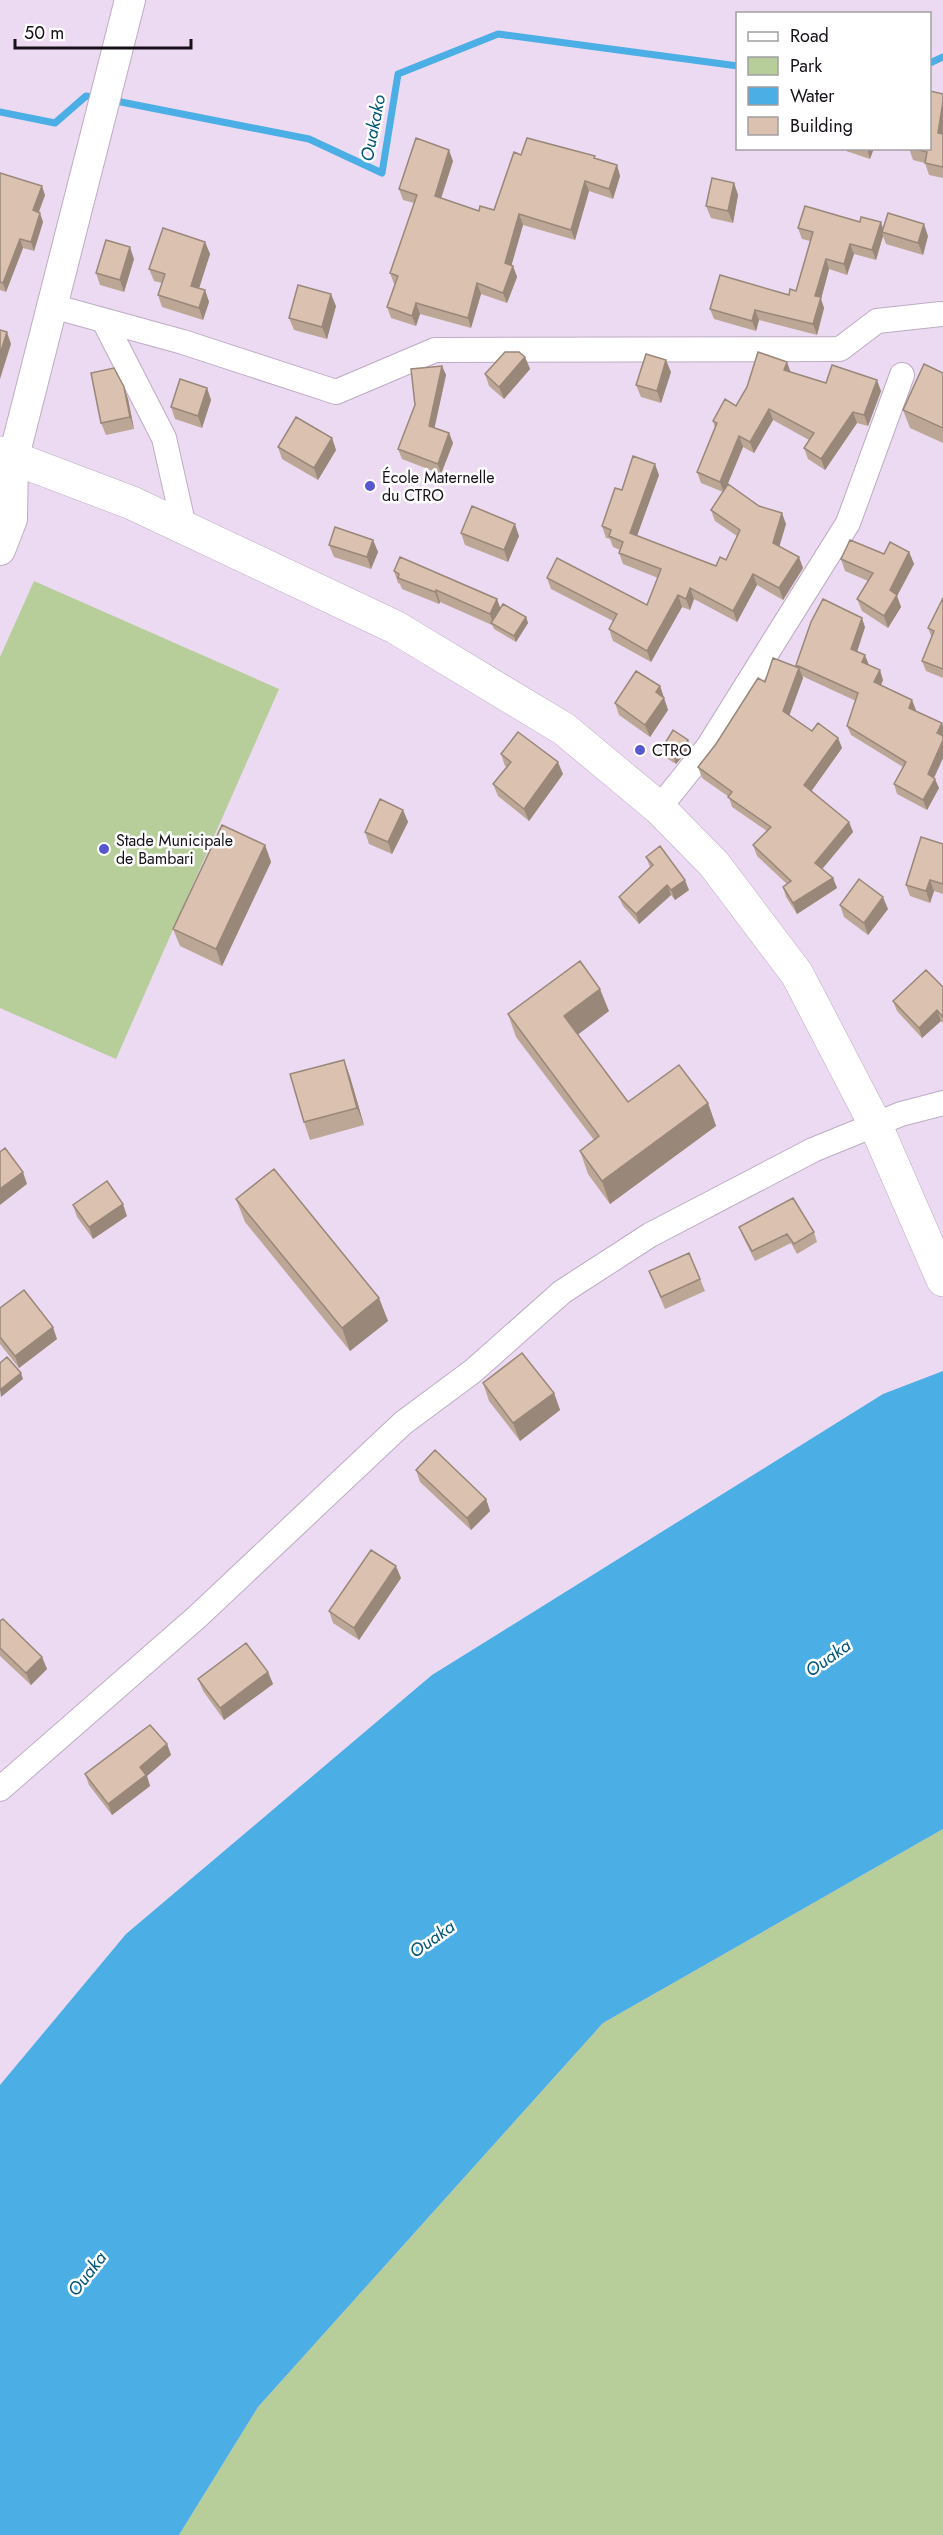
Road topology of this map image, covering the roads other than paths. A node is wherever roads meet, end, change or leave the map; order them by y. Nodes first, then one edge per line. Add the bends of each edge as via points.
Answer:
1 (130, 0) edge
2 (52, 306) junction
3 (940, 314) dead end
4 (104, 321) junction
5 (902, 375) dead end
6 (7, 457) edge
7 (184, 527) junction
8 (0, 550) edge
9 (659, 808) junction
10 (943, 1103) edge
11 (876, 1126) junction
12 (940, 1275) edge
13 (0, 1789) edge

1 - 2 street
2 - 4 street
2 - 6 street
3 - 4 street via 877,321 840,349 435,350 336,392 183,342
4 - 7 street via 164,438
5 - 9 street via 848,523 708,747
6 - 7 main road via 132,503
6 - 8 street via 12,519
7 - 9 main road via 395,627 564,729
9 - 11 main road via 714,864 797,974
10 - 11 street via 901,1113
11 - 12 main road
11 - 13 street via 813,1150 699,1208 562,1292 473,1371 403,1423 197,1617

